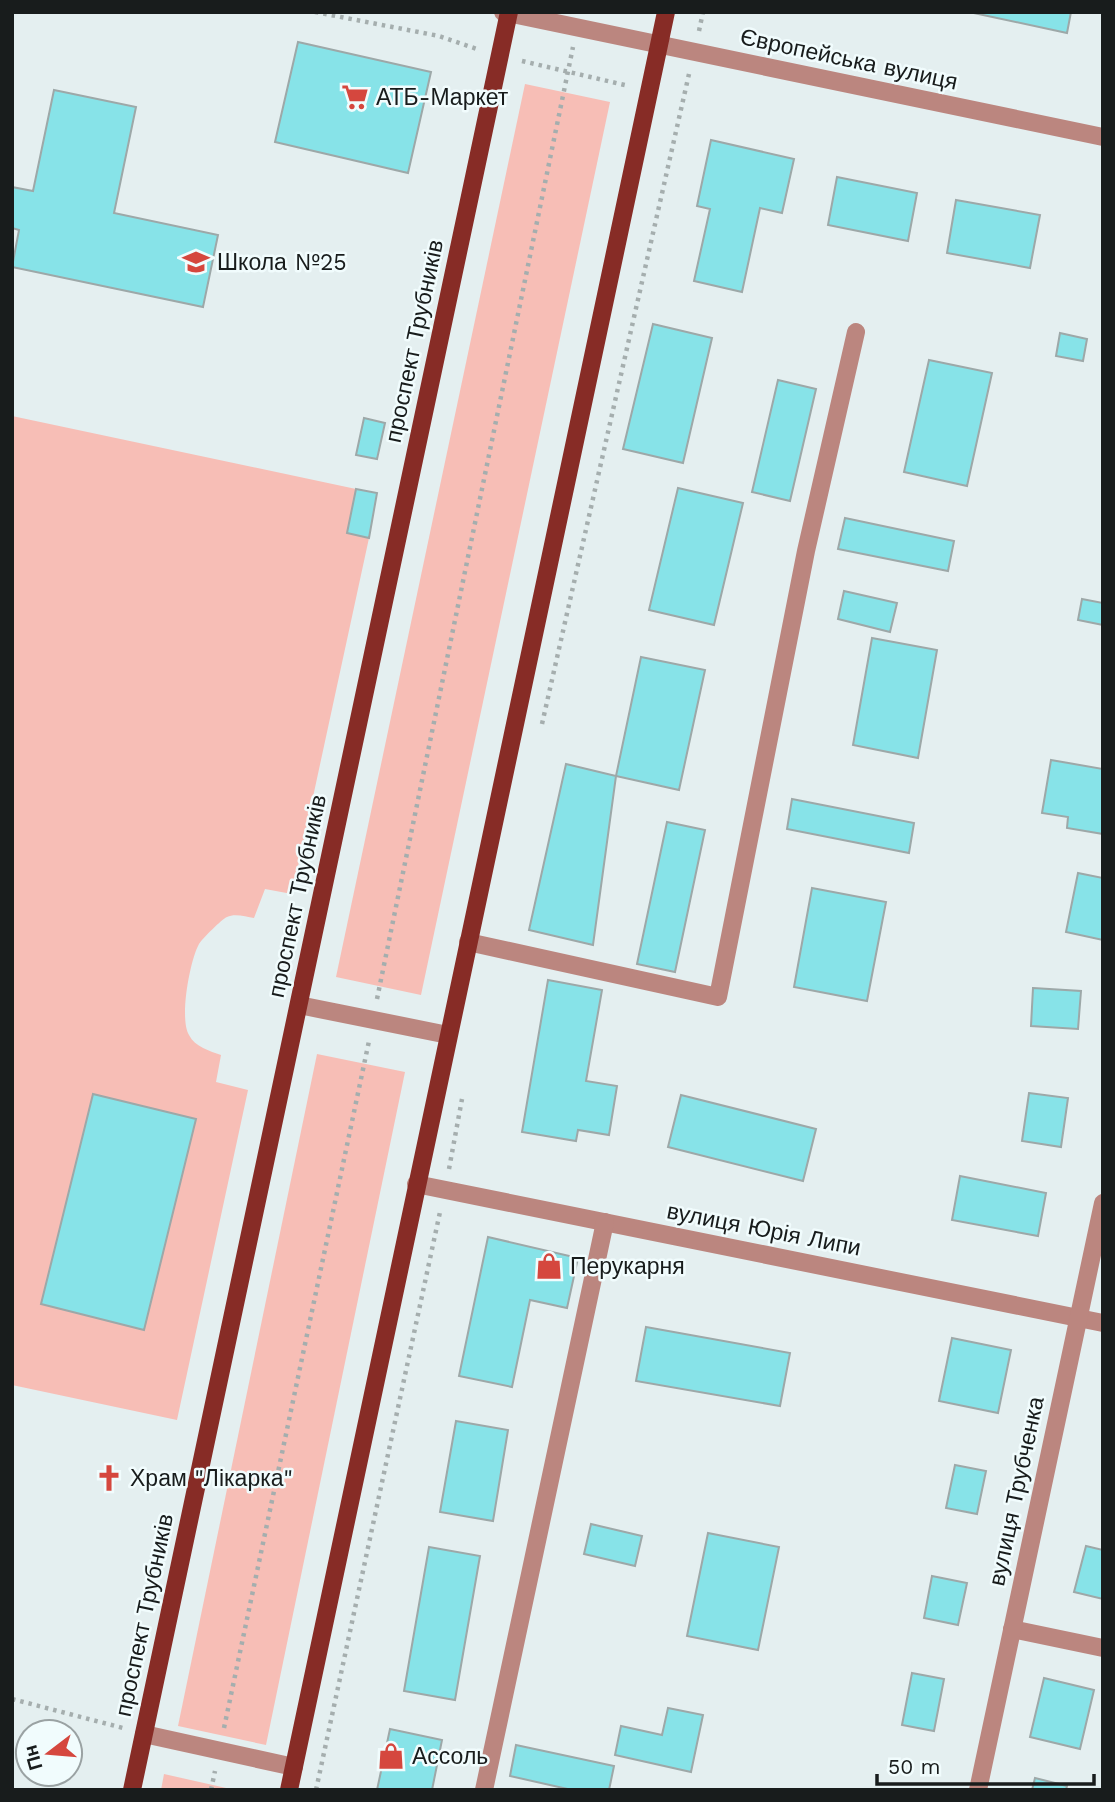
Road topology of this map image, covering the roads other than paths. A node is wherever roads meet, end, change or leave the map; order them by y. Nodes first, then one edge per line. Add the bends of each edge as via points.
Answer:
1 (666, 12) edge
2 (507, 13) edge
3 (659, 45) junction
4 (1103, 137) edge
5 (856, 332) dead end
6 (468, 942) junction
7 (299, 1005) junction
8 (448, 1035) junction
9 (416, 1184) junction
10 (1103, 1203) edge
11 (605, 1222) junction
12 (1077, 1318) junction
13 (1103, 1323) edge
14 (1012, 1629) junction
15 (1103, 1648) edge
16 (144, 1734) junction
17 (294, 1766) junction
18 (132, 1790) edge
19 (289, 1790) edge
20 (484, 1790) edge
21 (978, 1790) edge

1 - 3 main road
2 - 3 street, Європейська вулиця
2 - 7 main road, проспект Трубників
3 - 4 street, Європейська вулиця
3 - 6 main road
5 - 6 street via 806,551 718,997
6 - 8 main road
7 - 8 street
7 - 16 main road, проспект Трубників
8 - 9 main road
9 - 11 street, вулиця Юрія Липи
9 - 17 main road
10 - 12 street, вулиця Трубченка
11 - 12 street, вулиця Юрія Липи
11 - 20 street
12 - 13 street, вулиця Юрія Липи
12 - 14 street, вулиця Трубченка
14 - 15 street
14 - 21 street, вулиця Трубченка
16 - 17 street
16 - 18 main road, проспект Трубників
17 - 19 main road

